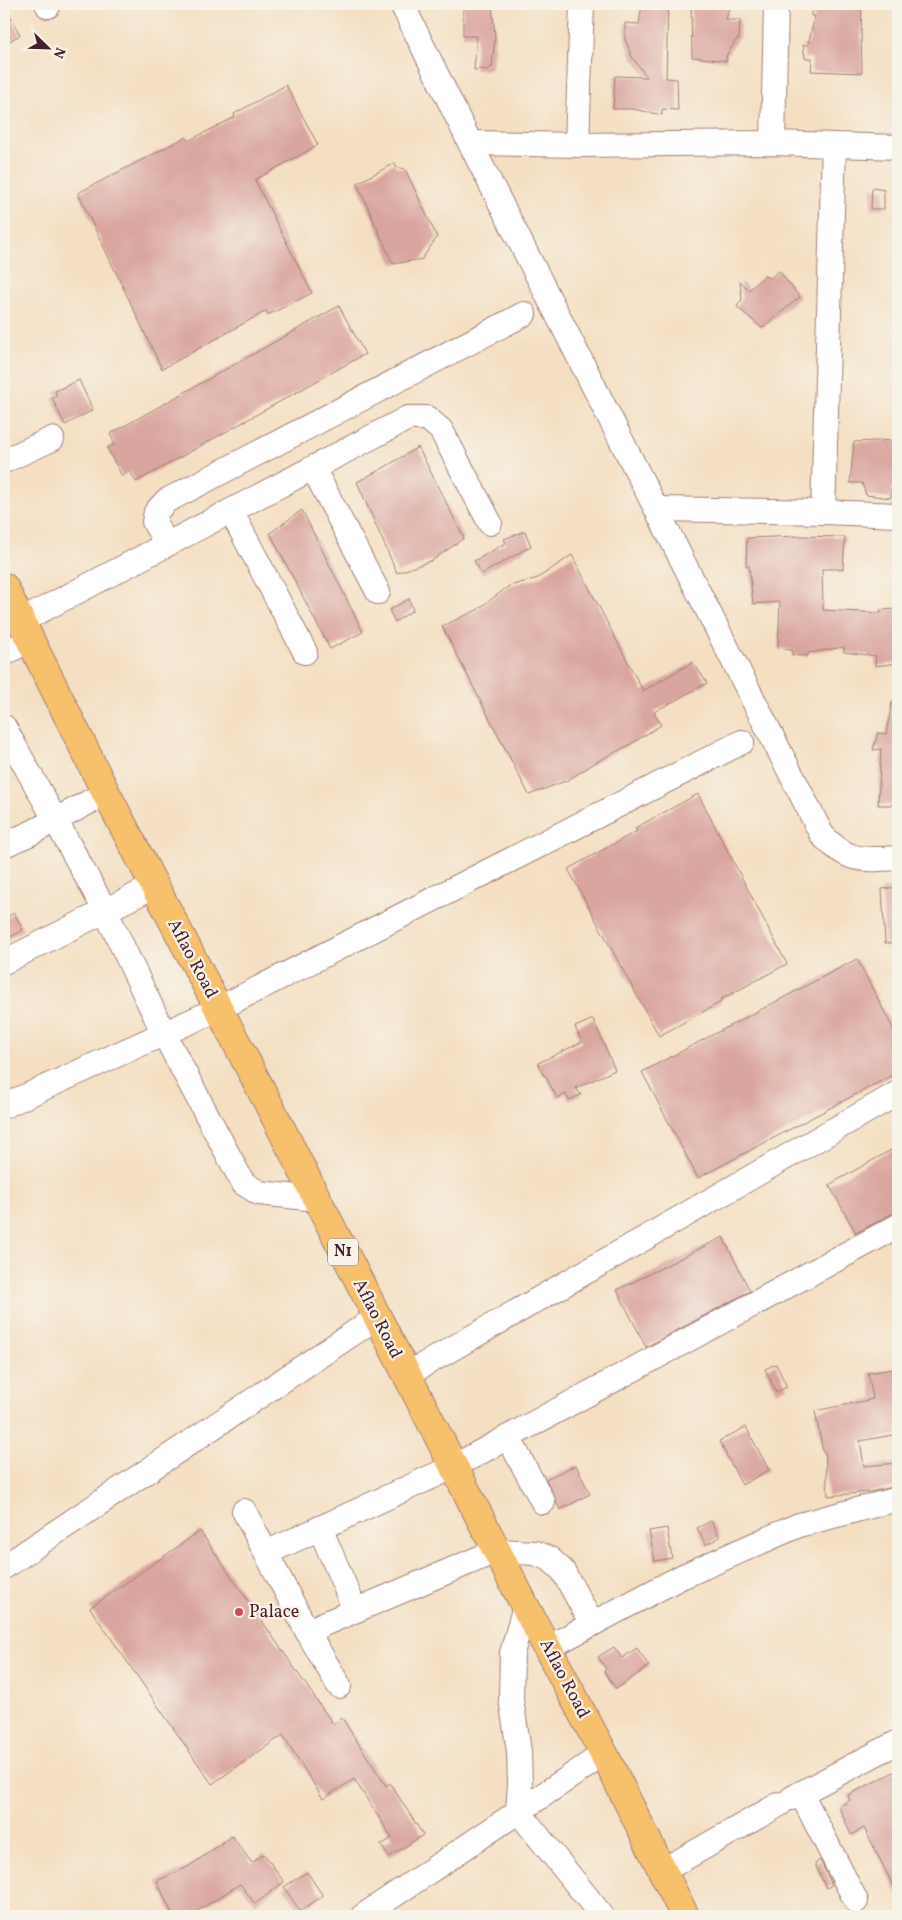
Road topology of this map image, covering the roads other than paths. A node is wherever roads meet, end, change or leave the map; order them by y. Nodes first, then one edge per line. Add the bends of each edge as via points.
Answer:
1 (402, 4) edge
2 (582, 4) edge
3 (776, 4) edge
4 (470, 143) junction
5 (773, 143) junction
6 (577, 145) junction
7 (834, 146) junction
8 (898, 147) edge
9 (524, 314) dead end
10 (52, 439) dead end
11 (4, 461) edge
12 (313, 468) junction
13 (658, 509) junction
14 (231, 510) junction
15 (824, 512) junction
16 (898, 515) edge
17 (490, 523) dead end
18 (167, 544) junction
19 (4, 587) edge
20 (378, 592) dead end
21 (25, 630) junction
22 (305, 652) dead end
23 (4, 654) edge
24 (4, 727) edge
25 (742, 742) dead end
26 (106, 793) junction
27 (54, 820) junction
28 (4, 845) edge
29 (898, 858) edge
30 (154, 886) junction
31 (105, 910) junction
32 (4, 962) edge
33 (218, 1009) junction
34 (164, 1034) junction
35 (898, 1093) edge
36 (4, 1106) edge
37 (317, 1199) junction
38 (898, 1226) edge
39 (376, 1318) junction
40 (406, 1375) junction
41 (508, 1437) junction
42 (453, 1467) junction
43 (898, 1500) edge
44 (543, 1502) dead end
45 (244, 1511) dead end
46 (320, 1528) junction
47 (496, 1550) junction
48 (266, 1553) junction
49 (4, 1567) edge
50 (524, 1606) junction
51 (355, 1610) junction
52 (592, 1624) junction
53 (307, 1631) junction
54 (547, 1648) junction
55 (339, 1686) dead end
56 (898, 1742) edge
57 (604, 1754) junction
58 (791, 1798) junction
59 (518, 1811) junction
60 (662, 1871) junction
61 (856, 1900) dead end
62 (363, 1916) edge
63 (602, 1916) edge
64 (685, 1916) edge

1 - 4 street
2 - 6 street
3 - 5 street
4 - 6 street
4 - 13 street
5 - 6 street
5 - 7 street
7 - 8 street
7 - 15 street
9 - 18 street via 166,501 156,512 154,522
10 - 11 street
12 - 14 street
12 - 17 street via 408,418 427,418 441,430
12 - 20 street
13 - 15 street
13 - 29 street via 822,835 832,845 862,860
14 - 18 street
14 - 22 street
15 - 16 street
18 - 21 street
19 - 21 highway, Aflao Road / N1
21 - 23 street
21 - 26 highway, Aflao Road / N1
24 - 27 street
25 - 33 street
26 - 27 street
26 - 30 highway, Aflao Road / N1
27 - 28 street
27 - 31 street
30 - 31 street
30 - 33 highway, Aflao Road / N1
31 - 32 street
31 - 34 street
33 - 34 street
33 - 37 highway, Aflao Road / N1
34 - 36 street
34 - 37 street via 243,1183 259,1193
35 - 40 street
37 - 39 highway, Aflao Road / N1
38 - 41 street
39 - 40 highway, Aflao Road / N1
39 - 49 street
40 - 42 highway, Aflao Road / N1
41 - 42 street
41 - 44 street
42 - 46 street
42 - 47 highway, Aflao Road / N1
43 - 52 street via 799,1525 681,1577
45 - 48 street
46 - 48 street
46 - 51 street
47 - 50 highway, Aflao Road / N1
47 - 51 street
47 - 52 street via 535,1553 550,1559 563,1571
48 - 53 street
50 - 54 highway, Aflao Road / N1
50 - 59 street via 512,1654 511,1699 519,1751
51 - 53 street
52 - 54 street
53 - 55 street
54 - 57 highway, Aflao Road / N1
56 - 58 street
57 - 59 street
57 - 60 highway, Aflao Road / N1
58 - 60 street
58 - 61 street
59 - 62 street
59 - 63 street
60 - 64 highway, Aflao Road / N1

